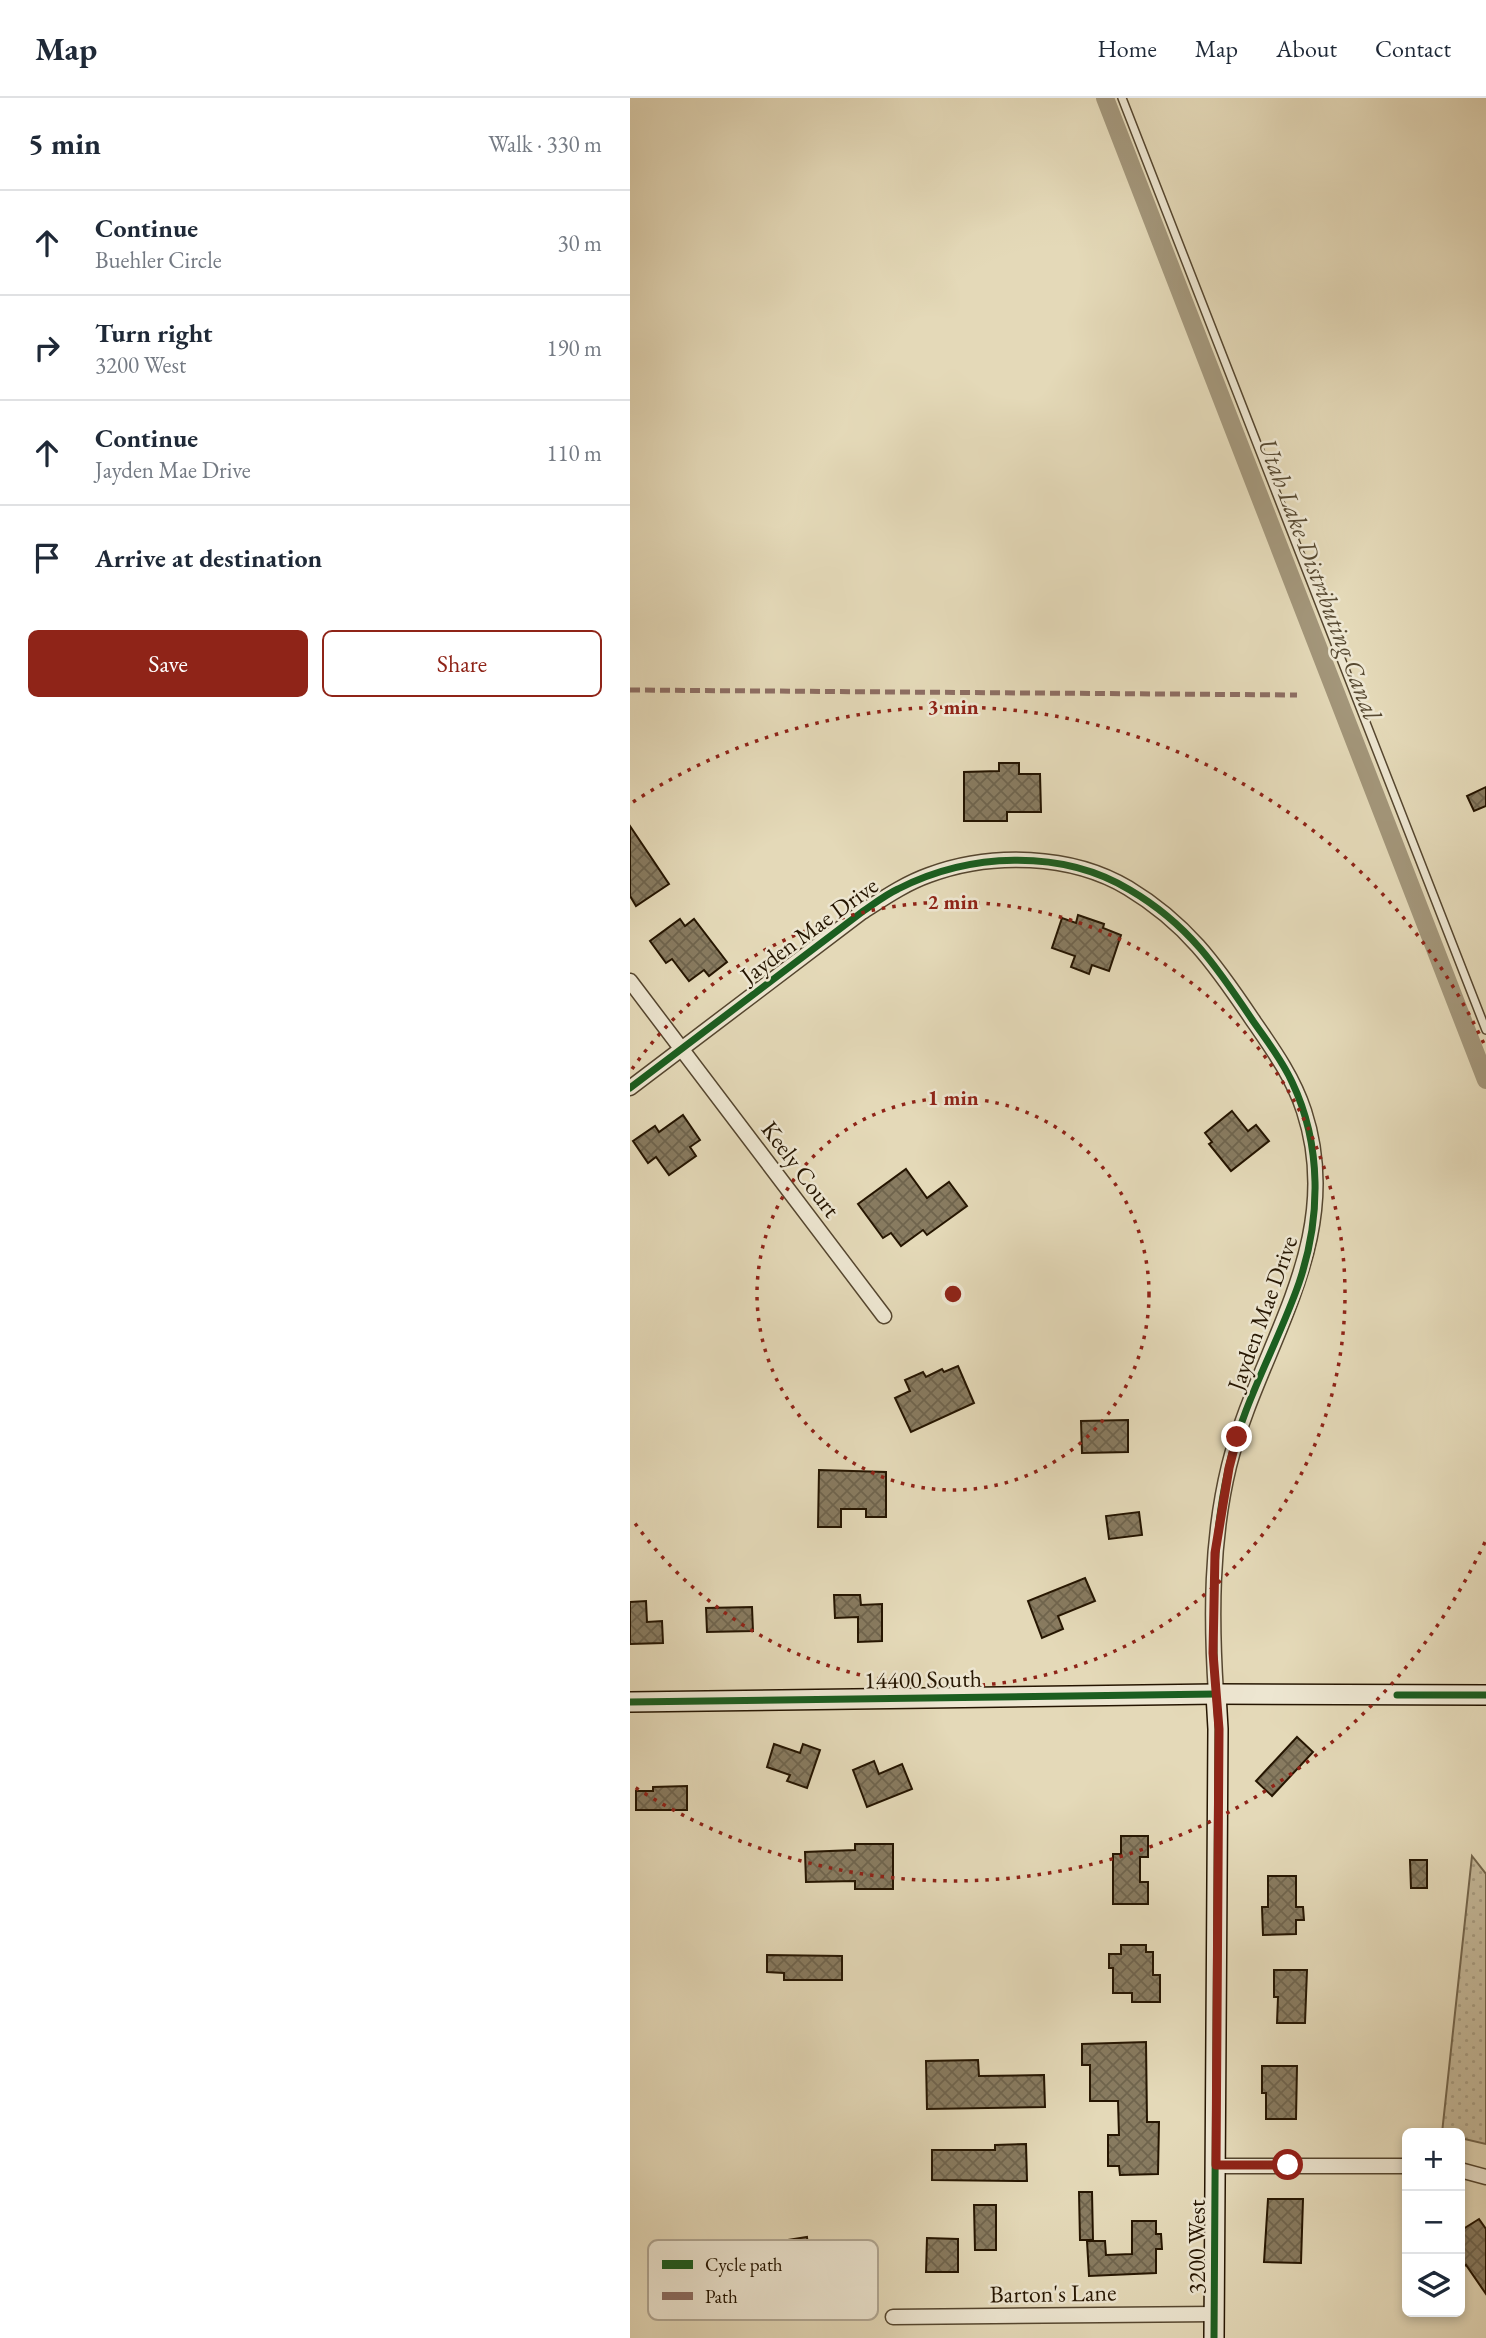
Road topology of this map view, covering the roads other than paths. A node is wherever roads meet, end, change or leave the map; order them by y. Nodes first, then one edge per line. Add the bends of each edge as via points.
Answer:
1 (1122, 98) edge
2 (630, 981) edge
3 (1486, 1030) edge
4 (681, 1049) junction
5 (630, 1088) edge
6 (884, 1316) dead end
7 (1216, 1694) junction
8 (1486, 1695) edge
9 (630, 1702) edge
10 (1216, 2165) junction
11 (1402, 2166) edge
12 (1465, 2171) edge
13 (1486, 2177) edge
14 (1215, 2314) junction
15 (892, 2317) dead end
16 (1214, 2338) edge

1 - 3 lane
2 - 4 street, Keely Court
4 - 5 street, Jayden Mae Drive
4 - 6 street, Keely Court
4 - 7 street, Jayden Mae Drive via 895,890 965,864 1008,860 1082,869 1150,901 1197,943 1292,1080 1305,1112 1315,1174 1315,1209 1302,1273 1250,1400 1229,1468 1215,1553
7 - 8 street, 14400 South
7 - 9 street, 14400 South
7 - 10 street, 3200 West
10 - 11 street
10 - 14 street, 3200 West
12 - 13 street
14 - 15 street, Barton's Lane
14 - 16 street, 3200 West

